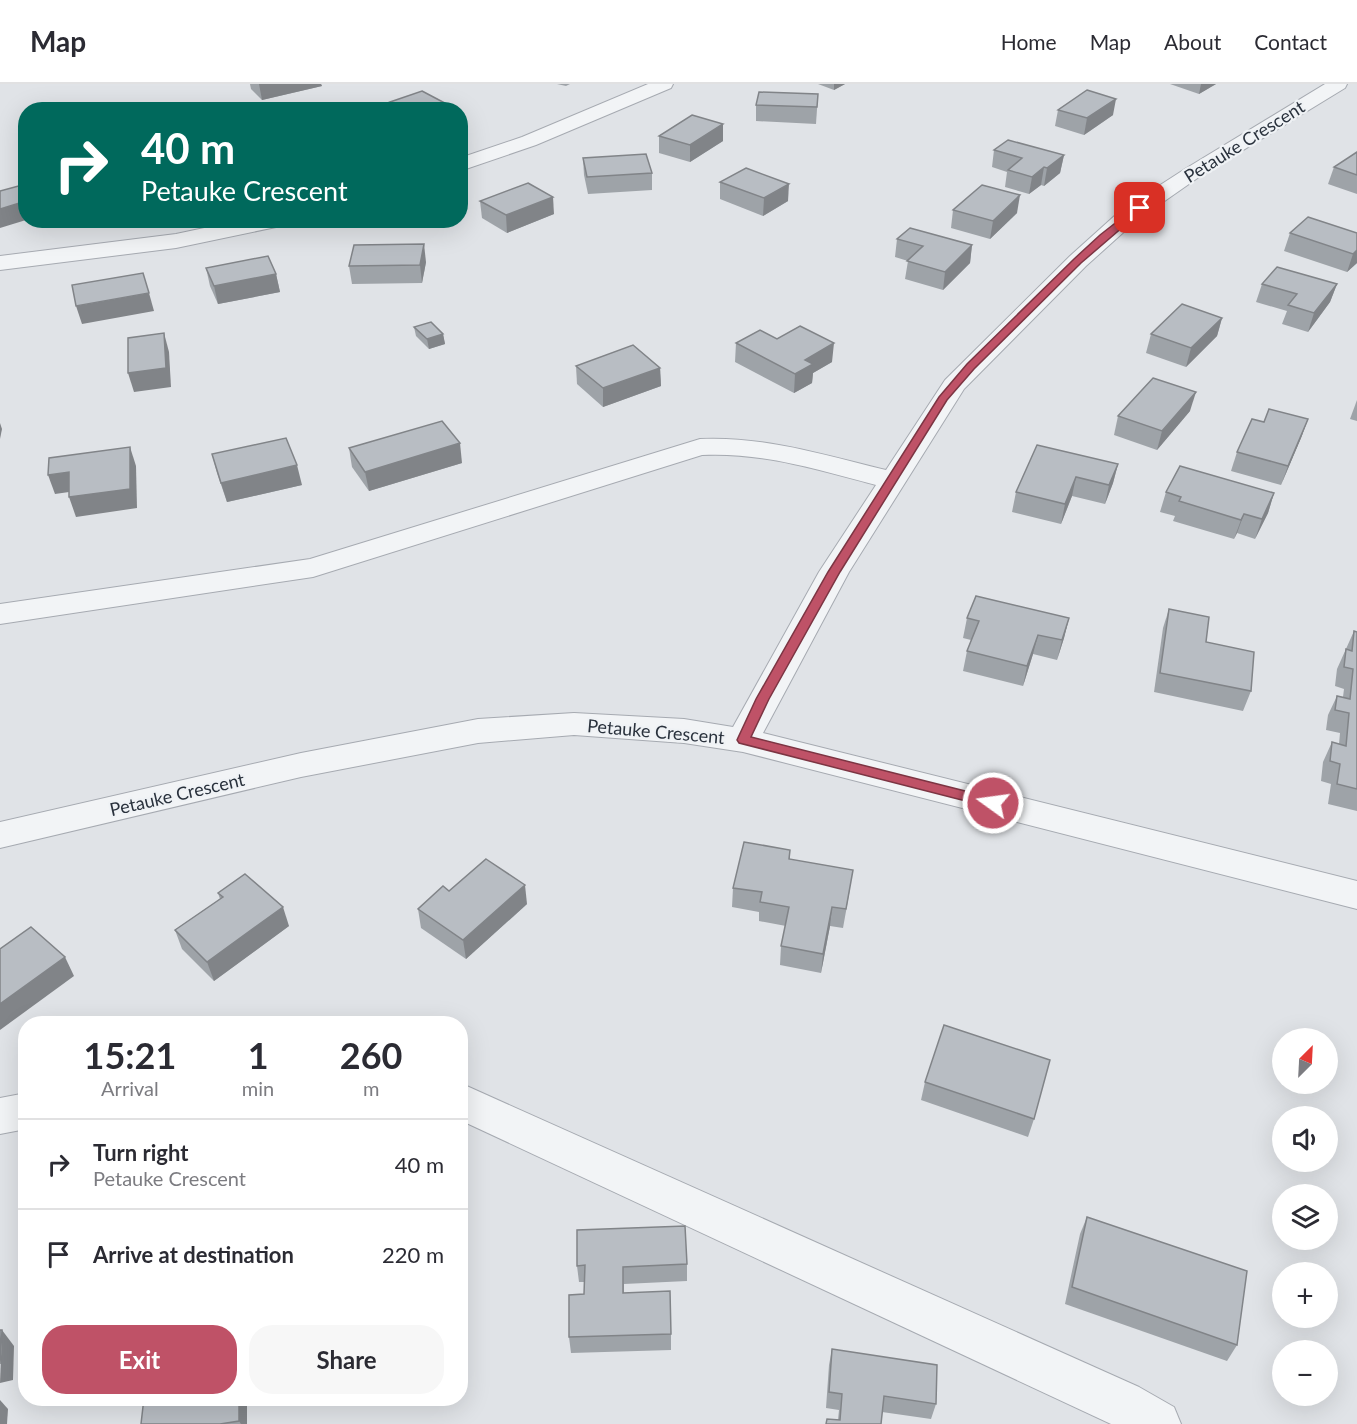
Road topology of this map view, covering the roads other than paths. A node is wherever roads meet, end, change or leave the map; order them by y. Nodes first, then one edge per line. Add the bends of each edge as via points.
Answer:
1 (664, 84) edge
2 (1326, 86) edge
3 (468, 162) edge
4 (238, 228) edge
5 (0, 263) edge
6 (891, 480) junction
7 (0, 614) edge
8 (743, 740) junction
9 (0, 835) edge
10 (1357, 895) edge
11 (468, 1105) edge
12 (18, 1113) edge
13 (0, 1116) edge
14 (1157, 1424) edge

1 - 3 street
2 - 6 street, Petauke Crescent via 1162,192 1103,237 954,385
4 - 5 street via 176,241
6 - 7 street via 763,450 700,447 313,568
6 - 8 street, Petauke Crescent via 828,582
8 - 9 street, Petauke Crescent via 684,731 574,724 478,731 301,765
8 - 10 street
11 - 14 street via 1112,1399
12 - 13 street

